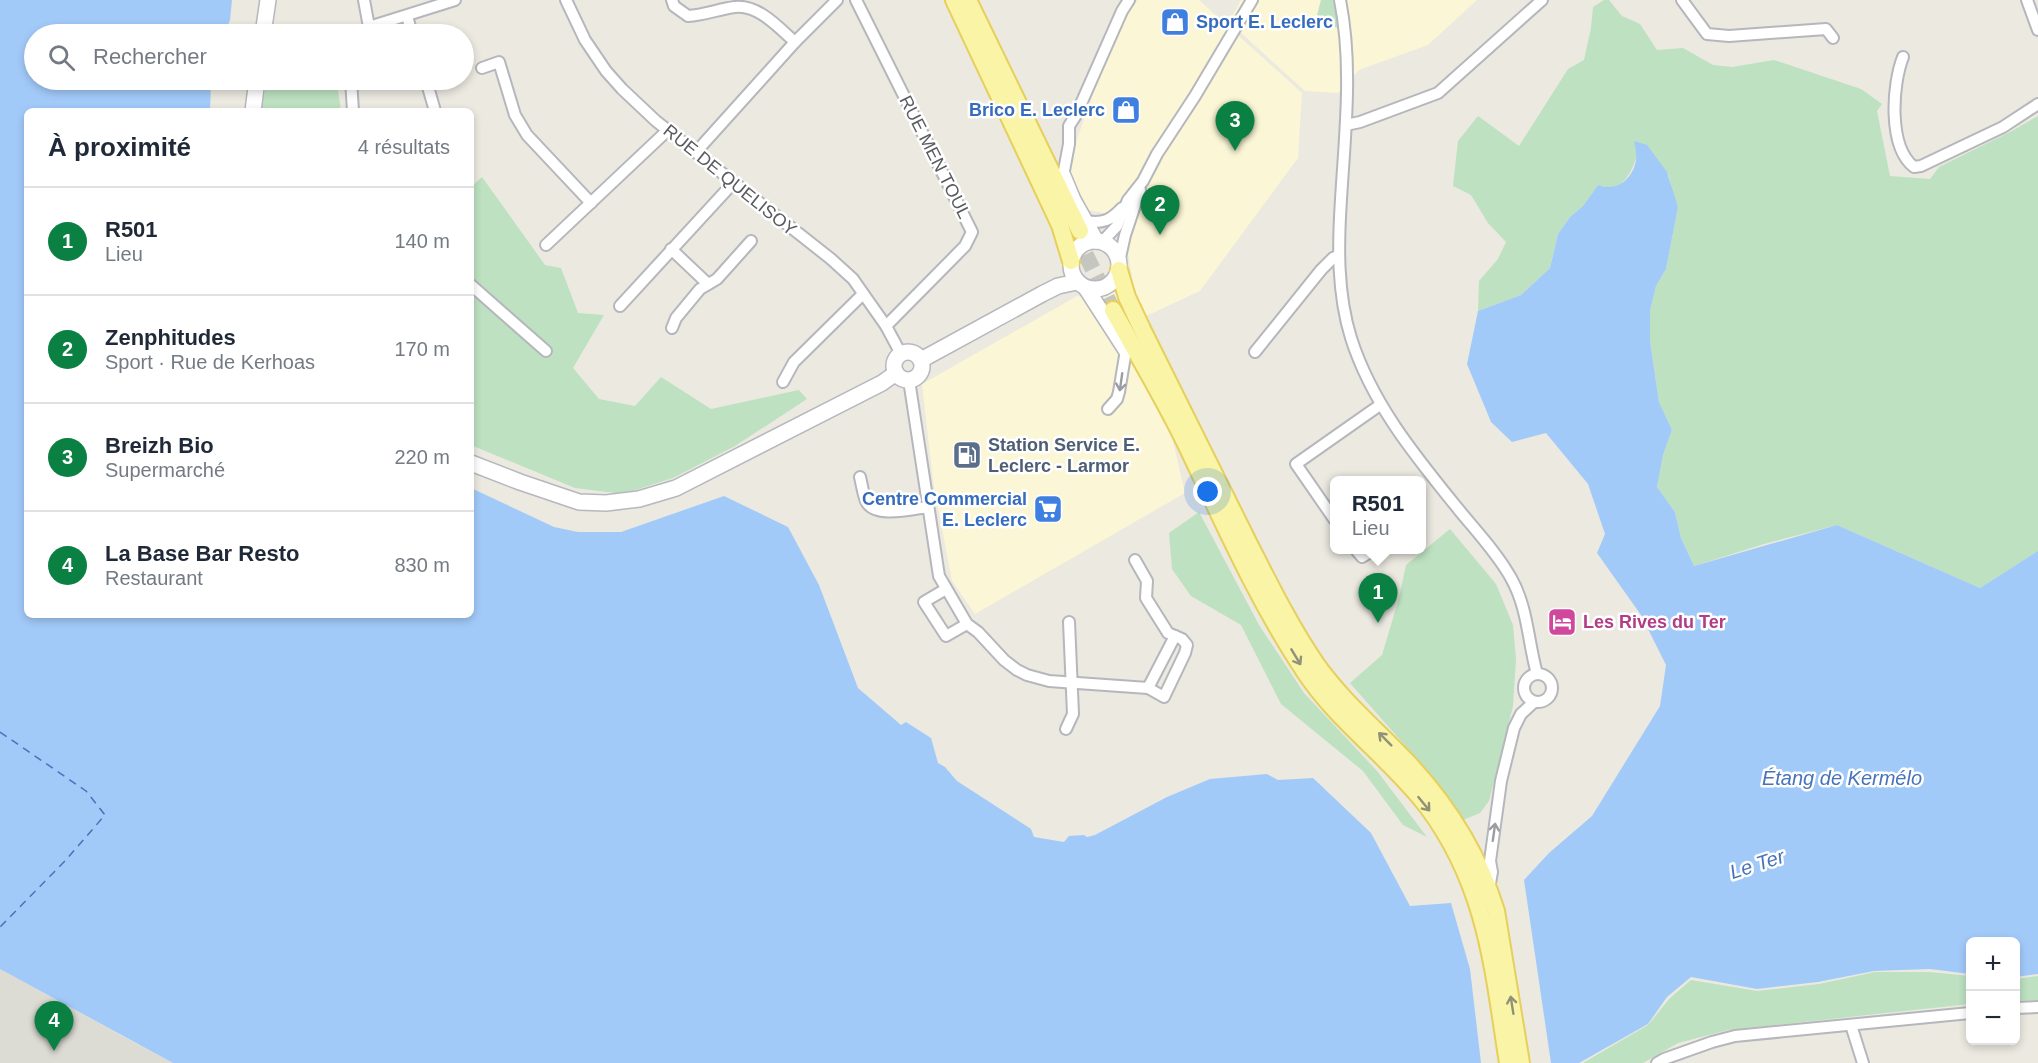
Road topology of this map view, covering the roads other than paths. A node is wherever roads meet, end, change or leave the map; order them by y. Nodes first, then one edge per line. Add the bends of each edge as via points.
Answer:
1 (268, 0) edge
2 (364, 0) edge
3 (455, 0) edge
4 (566, 0) edge
5 (672, 0) edge
6 (837, 0) edge
7 (856, 0) edge
8 (955, 0) edge
9 (969, 0) edge
10 (1129, 0) edge
11 (1252, 0) edge
12 (1340, 0) edge
13 (1542, 0) edge
14 (1682, 0) edge
15 (2027, 0) edge
16 (407, 16) junction
17 (264, 24) edge
18 (367, 24) edge
19 (386, 24) edge
20 (409, 24) edge
21 (2038, 30) edge
22 (1833, 38) dead end
23 (795, 42) junction
24 (1903, 57) dead end
25 (482, 68) dead end
26 (256, 90) edge
27 (350, 90) edge
28 (429, 90) edge
29 (2038, 104) edge
30 (253, 108) edge
31 (353, 108) edge
32 (434, 108) edge
33 (1346, 125) junction
34 (669, 130) junction
35 (696, 152) junction
36 (1063, 176) junction
37 (1143, 181) junction
38 (734, 182) junction
39 (1128, 201) junction
40 (591, 203) junction
41 (1080, 228) junction
42 (1099, 241) junction
43 (751, 242) dead end
44 (546, 245) dead end
45 (671, 249) junction
46 (1338, 256) junction
47 (1071, 261) junction
48 (1119, 266) junction
49 (708, 284) junction
50 (1081, 285) junction
51 (474, 288) edge
52 (863, 294) junction
53 (620, 306) dead end
54 (1116, 309) tunnel mouth
55 (886, 326) junction
56 (672, 328) dead end
57 (1126, 350) junction
58 (546, 351) dead end
59 (1255, 352) dead end
60 (901, 354) junction
61 (921, 360) junction
62 (903, 377) junction
63 (783, 382) dead end
64 (1380, 405) junction
65 (1107, 409) dead end
66 (474, 464) edge
67 (860, 477) dead end
68 (1215, 491) junction
69 (928, 507) junction
70 (1330, 512) edge
71 (1135, 560) dead end
72 (946, 589) junction
73 (1070, 622) dead end
74 (967, 624) junction
75 (1175, 636) junction
76 (1537, 674) junction
77 (1072, 684) junction
78 (1148, 688) junction
79 (1534, 702) junction
80 (1066, 729) dead end
81 (1482, 891) junction
82 (2038, 1007) edge
83 (2020, 1008) edge
84 (1966, 1014) edge
85 (1851, 1025) junction
86 (1508, 1063) edge
87 (1521, 1063) edge
88 (1657, 1063) edge
89 (1863, 1063) edge

1 - 17 street
2 - 18 street
3 - 16 street
4 - 34 street, RUE DE QUELISOY via 585,40 606,71
5 - 23 street via 688,16 750,8
6 - 23 street
7 - 55 street, RUE MEN TOUL via 972,232 965,246
8 - 41 main road
8 - 47 main road via 1060,225
9 - 36 main road
9 - 41 main road
10 - 36 street via 1069,126
11 - 37 street
12 - 33 street via 1348,63
13 - 33 street via 1438,93
14 - 22 street via 1707,34 1826,29
15 - 21 street
16 - 19 street
16 - 20 street
23 - 35 street
24 - 29 street via 1895,99 1896,128 1905,157 1914,166 2003,127
25 - 40 street via 499,62 515,115 527,135
26 - 30 street
27 - 31 street
28 - 32 street
33 - 46 street
34 - 35 street, RUE DE QUELISOY
34 - 40 street
35 - 38 street, RUE DE QUELISOY
36 - 41 street
37 - 39 street
37 - 48 street
38 - 45 street
38 - 52 street, RUE DE QUELISOY via 831,259
39 - 41 street via 1113,218
39 - 42 street via 1117,226
40 - 44 street
41 - 42 street
42 - 47 street via 1078,247
42 - 48 street via 1115,252
43 - 49 street
45 - 49 street
45 - 53 street
46 - 59 street via 1321,270
46 - 64 street via 1351,338
47 - 50 street via 1071,271
48 - 50 street via 1116,278 1106,287 1098,290
48 - 68 main road via 1126,297
49 - 56 street via 676,318
50 - 57 street
50 - 61 street via 1058,286
51 - 58 street
52 - 55 street, RUE DE QUELISOY
52 - 63 street via 794,362
54 - 68 main road
55 - 60 street, RUE DE QUELISOY
57 -> 65 street via 1117,399
57 - 68 main road
60 - 61 street via 912,353
60 - 62 street via 894,364
61 - 62 street via 920,374
62 - 66 street via 882,383 676,488 639,499 579,502
62 - 69 street
64 - 70 street via 1296,464
64 - 76 street via 1512,579 1520,597
67 - 69 street via 866,502 872,508 885,512
68 - 81 main road via 1275,621 1306,673 1426,806
69 - 72 street via 939,576
71 - 75 street via 1148,581 1146,598 1168,633
72 - 74 street
72 - 74 street via 924,602 946,636
73 - 77 street
74 - 77 street via 1017,670
75 - 78 street
75 - 78 street via 1187,645 1164,697
76 - 79 street via 1526,680 1523,689
76 - 79 street via 1547,678 1552,688 1546,699
77 - 78 street
77 - 80 street via 1073,714
81 -> 79 street via 1492,872 1490,861 1501,781 1511,739 1516,721
81 - 86 main road
87 -> 81 main road via 1496,911
82 - 83 street
84 - 85 street
85 - 88 street via 1735,1036
85 - 89 street

